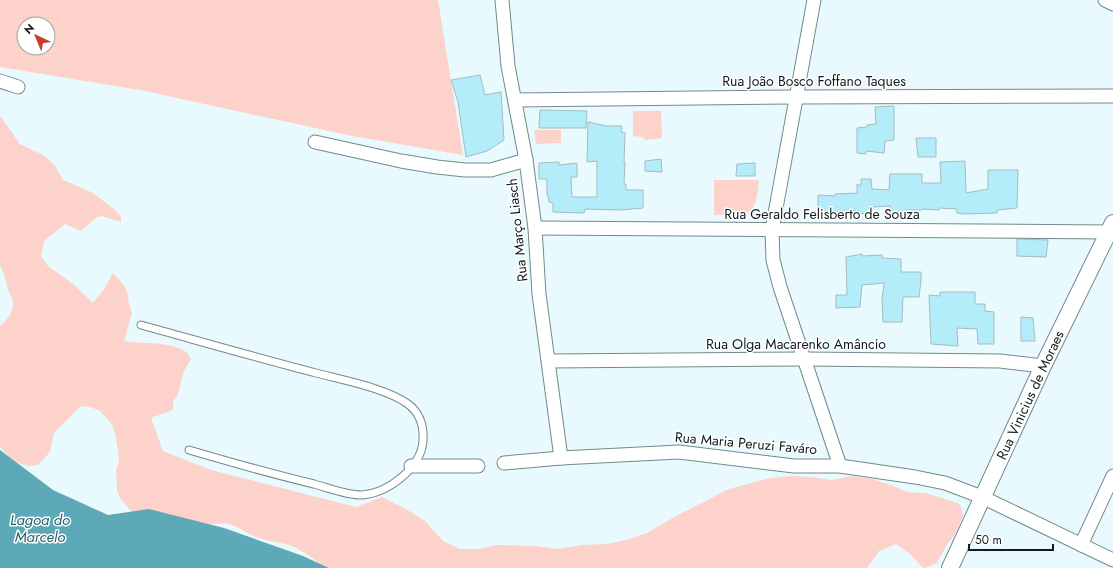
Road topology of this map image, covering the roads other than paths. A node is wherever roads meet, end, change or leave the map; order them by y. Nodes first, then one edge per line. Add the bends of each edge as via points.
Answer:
1 (502, 0) edge
2 (814, 0) edge
3 (1105, 0) edge
4 (1113, 4) edge
5 (0, 81) edge
6 (18, 87) dead end
7 (1113, 96) edge
8 (796, 97) junction
9 (515, 100) junction
10 (315, 142) dead end
11 (526, 160) junction
12 (1111, 227) edge
13 (535, 228) junction
14 (772, 230) junction
15 (141, 325) dead end
16 (804, 359) junction
17 (549, 361) junction
18 (1043, 366) junction
19 (189, 450) dead end
20 (560, 458) junction
21 (504, 464) dead end
22 (411, 466) junction
23 (478, 466) dead end
24 (840, 466) junction
25 (1113, 476) edge
26 (982, 497) junction
27 (1081, 545) junction
28 (1113, 560) edge
29 (950, 568) edge

1 - 9 street, Rua Março Liasch via 508,66
2 - 8 street
3 - 4 street
5 - 6 street
7 - 8 street, Rua João Bosco Foffano Taques
8 - 9 street, Rua João Bosco Foffano Taques
8 - 14 street
9 - 11 street, Rua Março Liasch
10 - 11 street via 401,161 465,170 491,170
11 - 13 street, Rua Março Liasch
12 - 14 street, Rua Geraldo Felisberto de Souza
12 - 18 street, Rua Vinicius de Moraes
13 - 14 street, Rua Geraldo Felisberto de Souza
13 - 17 street, Rua Março Liasch via 541,307
14 - 16 street via 773,260
15 - 22 lane via 334,377 397,397 409,404 418,415 424,431 419,456
16 - 17 street, Rua Olga Macarenko Amâncio
16 - 18 street, Rua Olga Macarenko Amâncio via 1000,361
16 - 24 street
17 - 20 street, Rua Março Liasch
18 - 26 street, Rua Vinicius de Moraes
19 - 22 lane via 361,495 388,487 402,478
20 - 21 street, Rua Maria Peruzi Faváro
20 - 24 street, Rua Maria Peruzi Faváro via 679,452 794,466
22 - 23 street
24 - 26 street, Rua Maria Peruzi Faváro via 945,483
25 - 27 street
26 - 27 street, Rua Maria Peruzi Faváro
26 - 29 street, Rua Vinicius de Moraes
27 - 28 street, Rua Maria Peruzi Faváro

